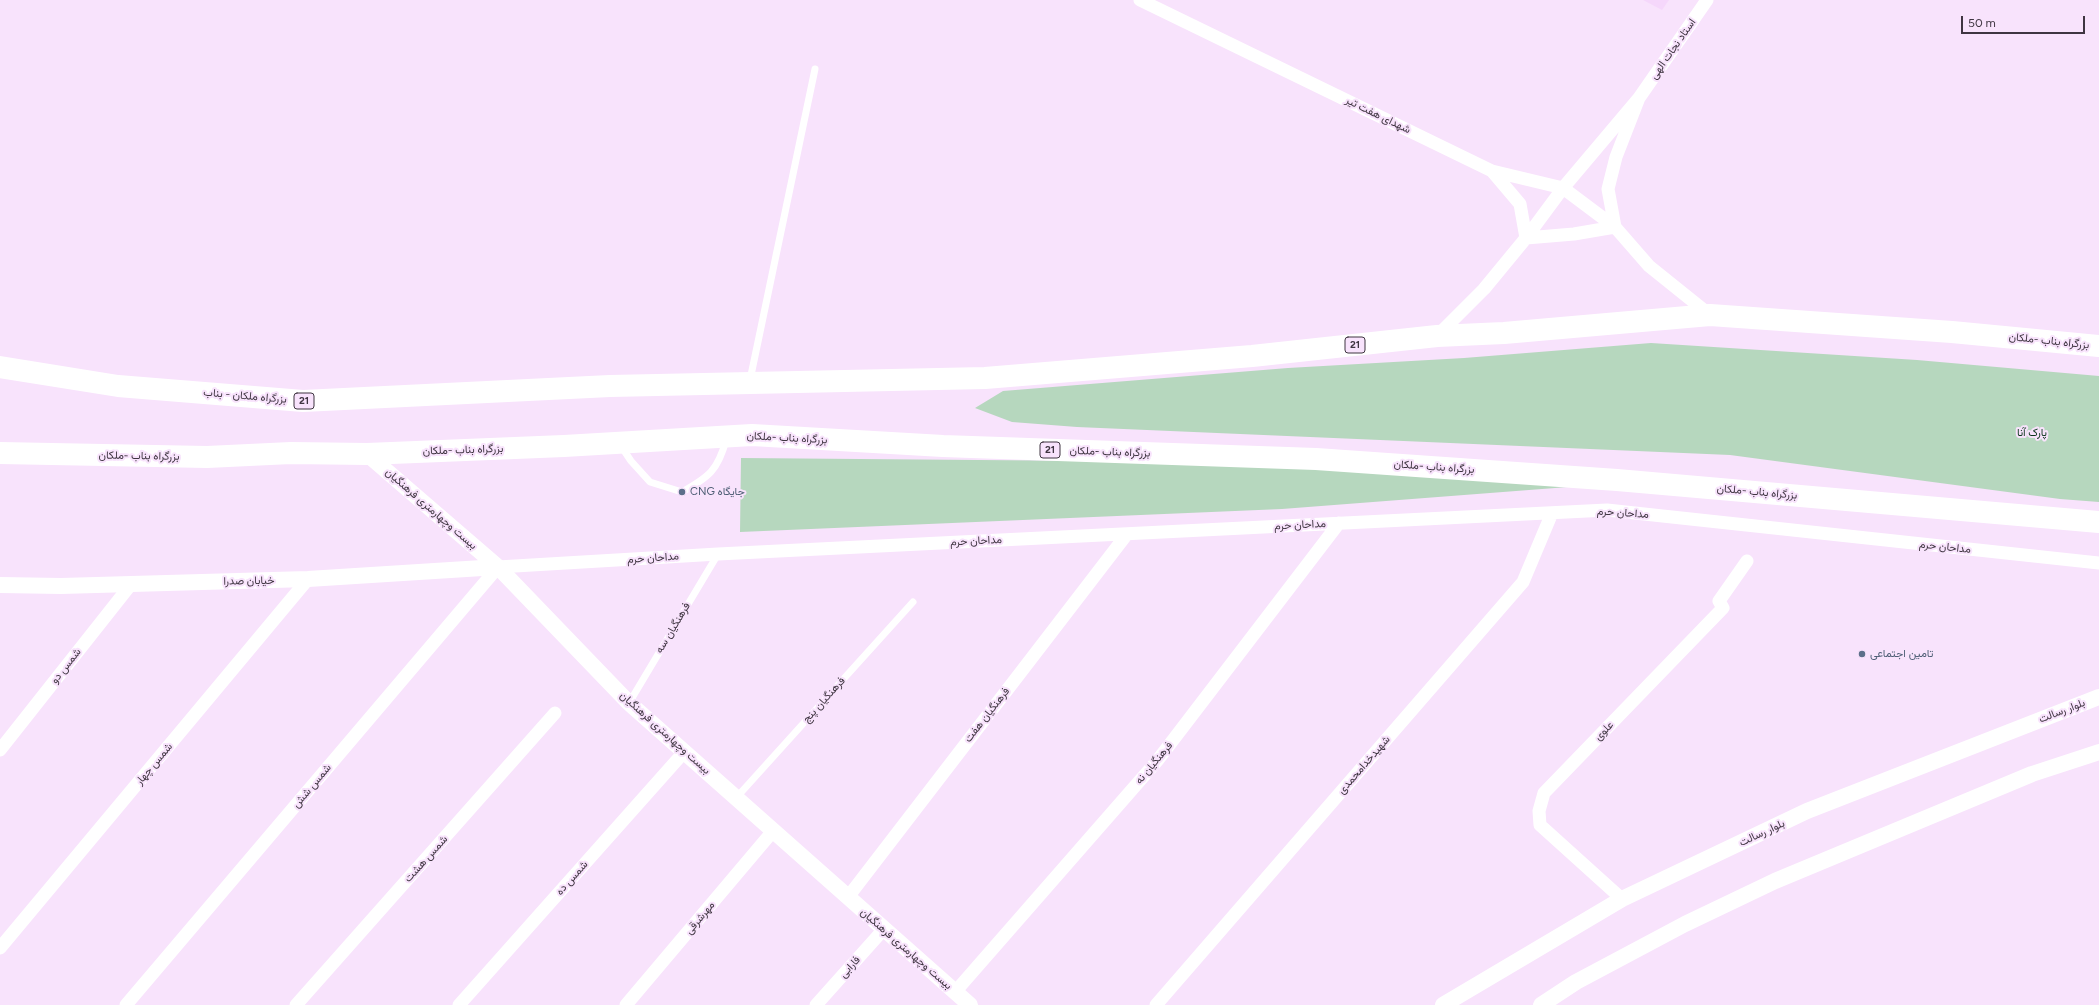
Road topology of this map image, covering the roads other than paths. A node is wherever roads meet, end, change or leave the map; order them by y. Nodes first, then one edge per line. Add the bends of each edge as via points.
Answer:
1 (1140, 0) edge
2 (1707, 0) edge
3 (815, 69) dead end
4 (1639, 98) junction
5 (1492, 171) junction
6 (1563, 188) junction
7 (1615, 227) junction
8 (1526, 238) junction
9 (1710, 315) junction
10 (1437, 336) junction
11 (2099, 346) edge
12 (0, 367) edge
13 (749, 382) junction
14 (610, 386) joint
15 (726, 437) junction
16 (619, 443) junction
17 (0, 453) edge
18 (367, 454) junction
19 (1552, 513) junction
20 (2099, 522) edge
21 (1339, 523) junction
22 (1127, 534) junction
23 (718, 554) junction
24 (1747, 561) dead end
25 (2099, 563) edge
26 (498, 567) junction
27 (308, 580) junction
28 (132, 583) junction
29 (0, 585) edge
30 (913, 602) dead end
31 (2099, 697) edge
32 (629, 703) junction
33 (555, 713) dead end
34 (0, 750) edge
35 (684, 751) junction
36 (2099, 752) edge
37 (736, 798) junction
38 (774, 831) junction
39 (848, 897) junction
40 (1622, 899) junction
41 (884, 929) junction
42 (0, 948) edge
43 (955, 992) junction
44 (126, 1005) edge
45 (296, 1005) edge
46 (459, 1005) edge
47 (626, 1005) edge
48 (816, 1005) edge
49 (970, 1005) edge
50 (1156, 1005) edge
51 (1443, 1005) edge
52 (1541, 1005) edge

1 - 5 street, شهدای هفت تیر
2 - 4 street, استاد نجات الهی
3 - 13 lane
4 - 6 street
4 - 7 street via 1616,157 1608,189
5 - 6 street, شهدای هفت تیر
5 - 8 street via 1520,204
6 - 7 street, شهدای هفت تیر
6 - 8 street
7 - 8 street
7 - 9 street, شهدای هفت تیر via 1649,266
8 - 10 street via 1484,289
9 - 10 highway, بزرگراه بناب -ملکان / 21 via 1504,333
9 - 11 highway, بزرگراه بناب -ملکان / 21 via 1952,332
10 - 13 highway, بزرگراه بناب -ملکان / 21 via 1252,356 985,378
12 - 14 highway, بزرگراه ملکان - بناب / 21 via 118,386 303,401
13 - 14 highway, بزرگراه بناب -ملکان / 21
15 - 16 highway, بزرگراه بناب -ملکان / 21
15 - 16 lane via 721,459 705,480 682,492 650,482
15 - 20 highway, بزرگراه بناب -ملکان / 21 via 752,435 943,446 1316,459 1617,480
16 - 18 highway, بزرگراه بناب -ملکان / 21
17 - 18 highway, بزرگراه بناب -ملکان / 21 via 207,457 290,453
18 - 26 street, بیست وچهارمتری فرهنگیان
19 - 21 street, مداحان حرم
19 - 25 street, مداحان حرم via 1607,510
19 - 50 street, شهیدخدامحمدی via 1523,582
21 - 22 street, مداحان حرم
21 - 43 street, فرهنگیان نه via 1157,761
22 - 23 street, مداحان حرم
22 - 39 street, فرهنگیان هفت
23 - 26 street, مداحان حرم
23 - 32 lane, فرهنگیان سه
24 - 40 street, علوی via 1719,601 1723,608 1544,793 1538,811 1540,825
26 - 27 street, خیابان صدرا
26 - 32 street, بیست وچهارمتری فرهنگیان
26 - 44 street, شمس شش
27 - 28 street, خیابان صدرا
27 - 42 street, شمس چهار
28 - 29 street, خیابان صدرا
28 - 34 street, شمس دو
30 - 37 lane, فرهنگیان پنج
31 - 40 street, بلوار رسالت via 1807,811
32 - 35 street, بیست وچهارمتری فرهنگیان
33 - 45 street, شمس هشت
35 - 37 street, بیست وچهارمتری فرهنگیان
35 - 46 street, شمس ده
36 - 52 street via 2032,774 1775,881 1576,982
37 - 38 street, بیست وچهارمتری فرهنگیان
38 - 39 street, بیست وچهارمتری فرهنگیان
38 - 47 street, مهرشرقی
39 - 41 street, بیست وچهارمتری فرهنگیان
40 - 51 street, بلوار رسالت
41 - 43 street, بیست وچهارمتری فرهنگیان
41 - 48 street, فارابی
43 - 49 street, بیست وچهارمتری فرهنگیان

